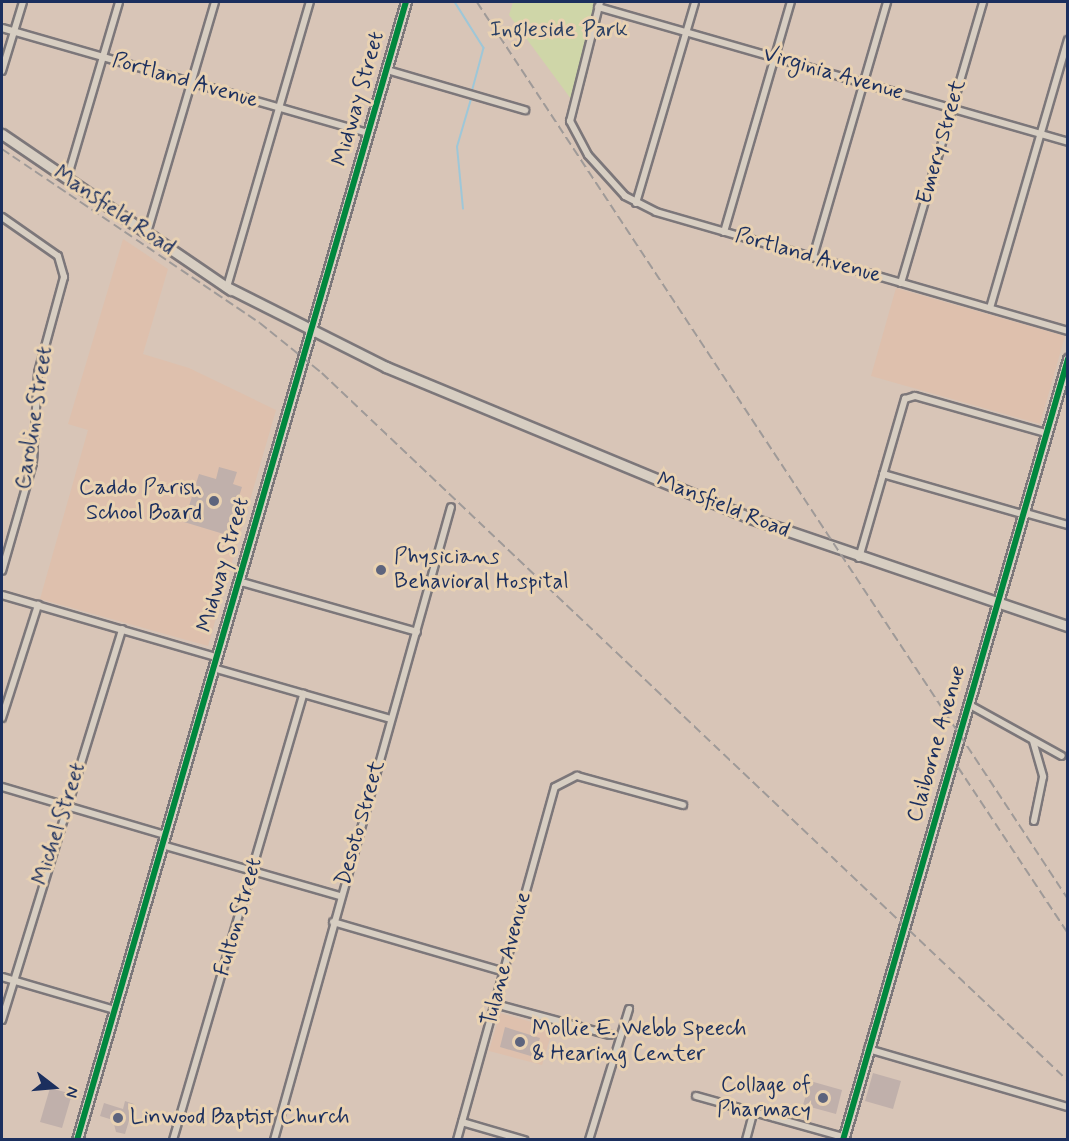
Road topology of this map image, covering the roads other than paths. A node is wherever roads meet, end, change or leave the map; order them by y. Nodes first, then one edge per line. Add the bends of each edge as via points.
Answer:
1 (23, 2) edge
2 (119, 2) edge
3 (215, 2) edge
4 (310, 2) edge
5 (406, 2) edge
6 (694, 2) edge
7 (791, 2) edge
8 (887, 2) edge
9 (983, 2) edge
10 (599, 4) edge
11 (2, 28) edge
12 (686, 30) junction
13 (14, 32) junction
14 (1068, 40) edge
15 (102, 57) junction
16 (775, 57) junction
17 (387, 70) junction
18 (2, 71) edge
19 (191, 82) junction
20 (863, 83) junction
21 (280, 108) junction
22 (952, 108) junction
23 (525, 110) dead end
24 (368, 133) junction
25 (2, 134) edge
26 (1040, 134) junction
27 (1068, 142) edge
28 (67, 179) junction
29 (636, 203) junction
30 (2, 217) edge
31 (724, 232) junction
32 (147, 233) junction
33 (813, 257) junction
34 (901, 283) junction
35 (227, 287) junction
36 (990, 308) junction
37 (1068, 331) edge
38 (310, 334) junction
39 (1068, 359) edge
40 (1046, 433) junction
41 (883, 474) junction
42 (451, 507) dead end
43 (1022, 513) junction
44 (1068, 525) edge
45 (859, 558) junction
46 (2, 571) edge
47 (238, 581) junction
48 (2, 595) edge
49 (996, 604) junction
50 (38, 605) junction
51 (1068, 626) edge
52 (122, 629) junction
53 (417, 632) junction
54 (216, 657) junction
55 (213, 668) junction
56 (303, 694) junction
57 (968, 704) junction
58 (2, 718) edge
59 (391, 720) junction
60 (1033, 741) junction
61 (1062, 756) dead end
62 (2, 787) edge
63 (64, 805) junction
64 (683, 805) dead end
65 (1034, 821) dead end
66 (165, 835) junction
67 (162, 845) junction
68 (253, 872) junction
69 (340, 896) junction
70 (333, 922) junction
71 (505, 972) junction
72 (2, 977) edge
73 (12, 980) junction
74 (495, 1004) junction
75 (629, 1009) dead end
76 (115, 1010) junction
77 (2, 1020) edge
78 (610, 1035) dead end
79 (868, 1050) junction
80 (696, 1095) dead end
81 (1068, 1107) edge
82 (754, 1111) junction
83 (462, 1122) junction
84 (843, 1138) edge
85 (77, 1140) edge
86 (173, 1140) edge
87 (274, 1140) edge
88 (457, 1140) edge
89 (524, 1140) edge
90 (589, 1140) edge
91 (746, 1140) edge

1 - 13 street
2 - 15 street
3 - 19 street
4 - 21 street
5 - 17 street, Midway Street
6 - 12 street
7 - 16 street
8 - 20 street
9 - 22 street, Emery Street
10 - 12 street, Virginia Avenue
10 - 29 street, Portland Avenue via 569,116 576,136 615,187
11 - 13 street, Portland Avenue
12 - 16 street, Virginia Avenue
12 - 29 street
13 - 15 street, Portland Avenue
13 - 18 street
14 - 26 street
15 - 19 street, Portland Avenue
15 - 28 street
16 - 20 street, Virginia Avenue
16 - 31 street
17 - 23 street
17 - 24 street, Midway Street
19 - 21 street, Portland Avenue
19 - 32 street
20 - 22 street, Virginia Avenue
20 - 33 street
21 - 24 street, Portland Avenue
21 - 35 street
22 - 26 street, Virginia Avenue
22 - 34 street, Emery Street
24 - 38 street, Midway Street
25 - 28 street, Mansfield Road
26 - 27 street, Virginia Avenue
26 - 36 street
28 - 32 street, Mansfield Road
29 - 31 street, Portland Avenue
30 - 46 street, Caroline Street via 63,265 63,285 38,373 33,463
31 - 33 street, Portland Avenue
32 - 35 street, Mansfield Road
33 - 34 street, Portland Avenue
34 - 36 street, Portland Avenue
35 - 38 street, Mansfield Road
36 - 37 street, Portland Avenue
38 - 45 street, Mansfield Road
38 - 47 street, Midway Street
39 - 40 street, Claiborne Avenue
40 - 41 street via 915,396 904,399
40 - 43 street, Claiborne Avenue
41 - 43 street
41 - 45 street
42 - 53 street, Desoto Street
43 - 44 street
43 - 49 street, Claiborne Avenue
45 - 49 street, Mansfield Road
47 - 53 street
47 - 54 street, Midway Street
48 - 50 street
49 - 51 street, Mansfield Road
49 - 57 street, Claiborne Avenue
50 - 52 street
50 - 58 street
52 - 54 street
52 - 63 street, Michel Street
53 - 59 street, Desoto Street
54 - 55 street, Midway Street
55 - 56 street
55 - 66 street, Midway Street
56 - 59 street
56 - 68 street, Fulton Street
57 - 60 street
57 - 79 street, Claiborne Avenue
59 - 69 street, Desoto Street
60 - 61 street
60 - 65 street via 1043,777
62 - 63 street
63 - 66 street
63 - 73 street, Michel Street
64 - 71 street, Tulane Avenue via 583,777 560,780 552,794
66 - 67 street, Midway Street
67 - 68 street
67 - 76 street, Midway Street
68 - 69 street
68 - 86 street, Fulton Street
69 - 70 street, Desoto Street
70 - 71 street
70 - 87 street, Desoto Street
71 - 74 street, Tulane Avenue
72 - 73 street
73 - 76 street
73 - 77 street, Michel Street
74 - 78 street
74 - 83 street, Tulane Avenue
75 - 90 street
76 - 85 street, Midway Street
79 - 81 street
79 - 84 street, Claiborne Avenue
80 - 82 street
82 - 84 street
82 - 91 street
83 - 88 street, Tulane Avenue
83 - 89 street

